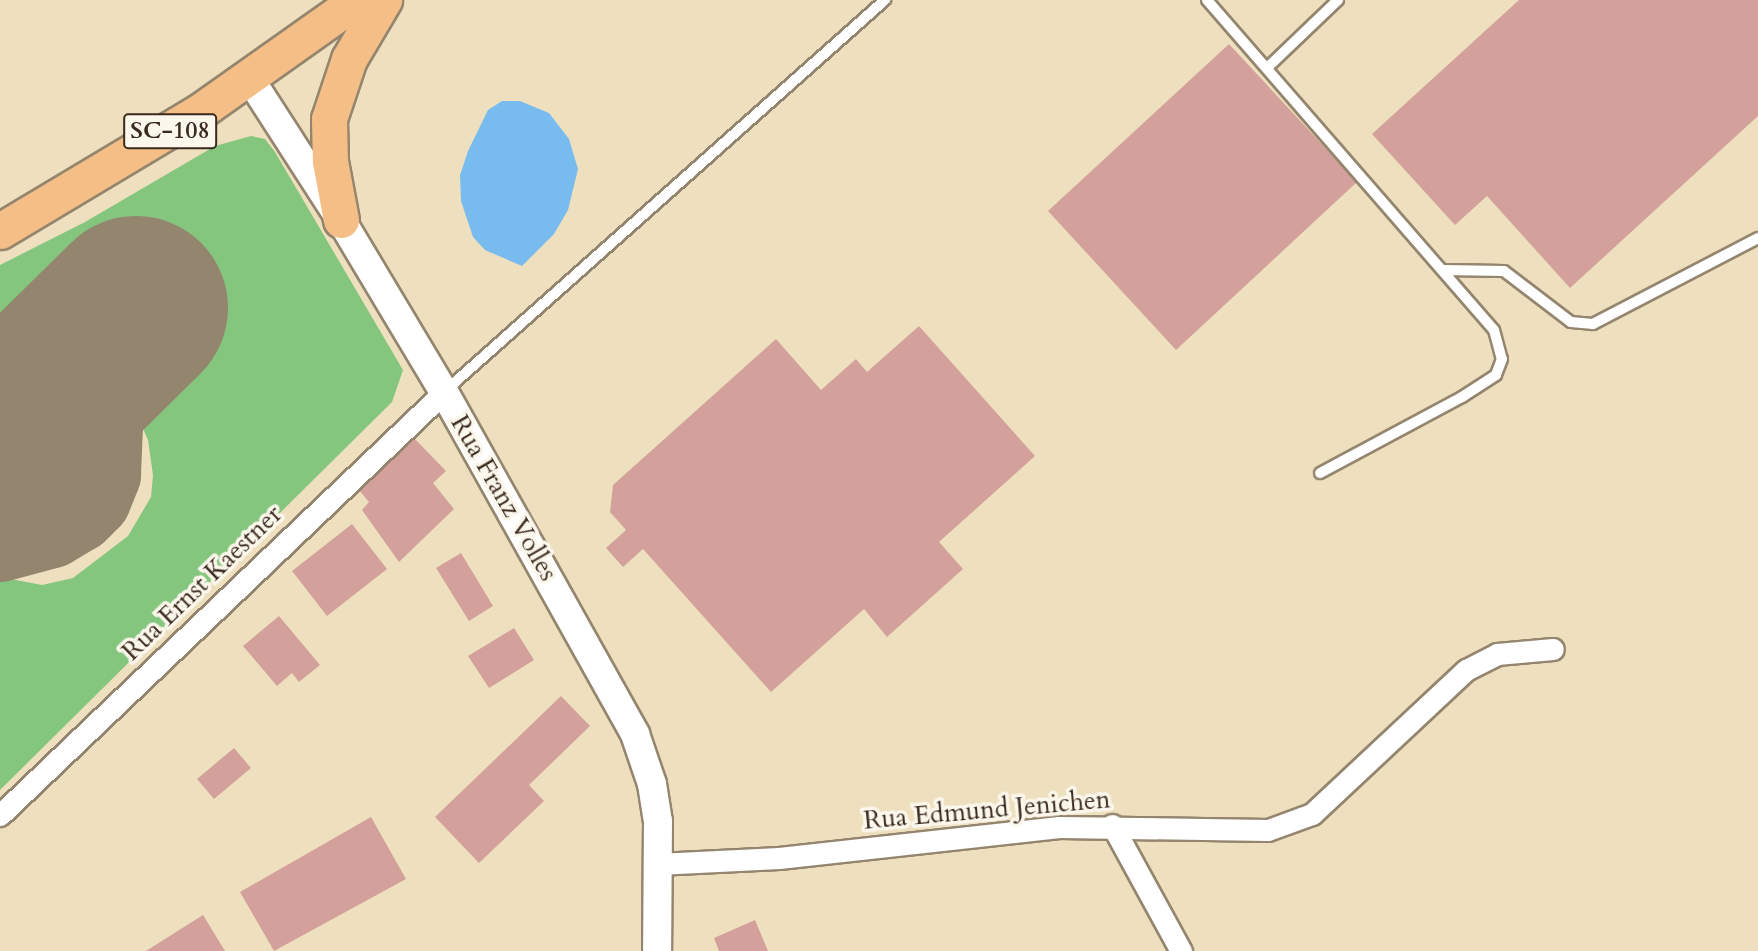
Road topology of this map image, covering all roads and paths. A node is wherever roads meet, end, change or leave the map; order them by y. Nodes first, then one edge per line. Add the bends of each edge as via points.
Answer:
1 (384, 0) edge
2 (885, 0) edge
3 (1207, 0) edge
4 (1338, 0) edge
5 (347, 2) edge
6 (1268, 67) junction
7 (250, 79) junction
8 (341, 220) junction
9 (0, 231) edge
10 (1758, 238) edge
11 (1443, 270) junction
12 (443, 392) junction
13 (1320, 473) dead end
14 (1553, 649) dead end
15 (0, 815) edge
16 (1112, 825) junction
17 (657, 864) junction
18 (657, 951) edge
19 (1181, 951) edge

1 - 8 main road via 349,59 329,119 330,161
2 - 12 lane
3 - 6 lane
4 - 6 lane
5 - 7 main road, SC-108
6 - 11 lane
7 - 8 street, Rua Franz Volles
7 - 9 main road, SC-108 via 89,182
8 - 12 street, Rua Franz Volles
10 - 11 lane via 1592,324 1571,322 1503,271
11 - 13 lane via 1494,330 1502,359 1496,375
12 - 15 street, Rua Ernst Kaestner
12 - 17 street, Rua Franz Volles via 635,734 652,784
14 - 16 street, Rua Edmund Jenichen via 1497,654 1466,670 1312,814 1268,830
16 - 17 street, Rua Edmund Jenichen via 1013,831 779,858
16 - 19 street
17 - 18 street, Rua Franz Volles

